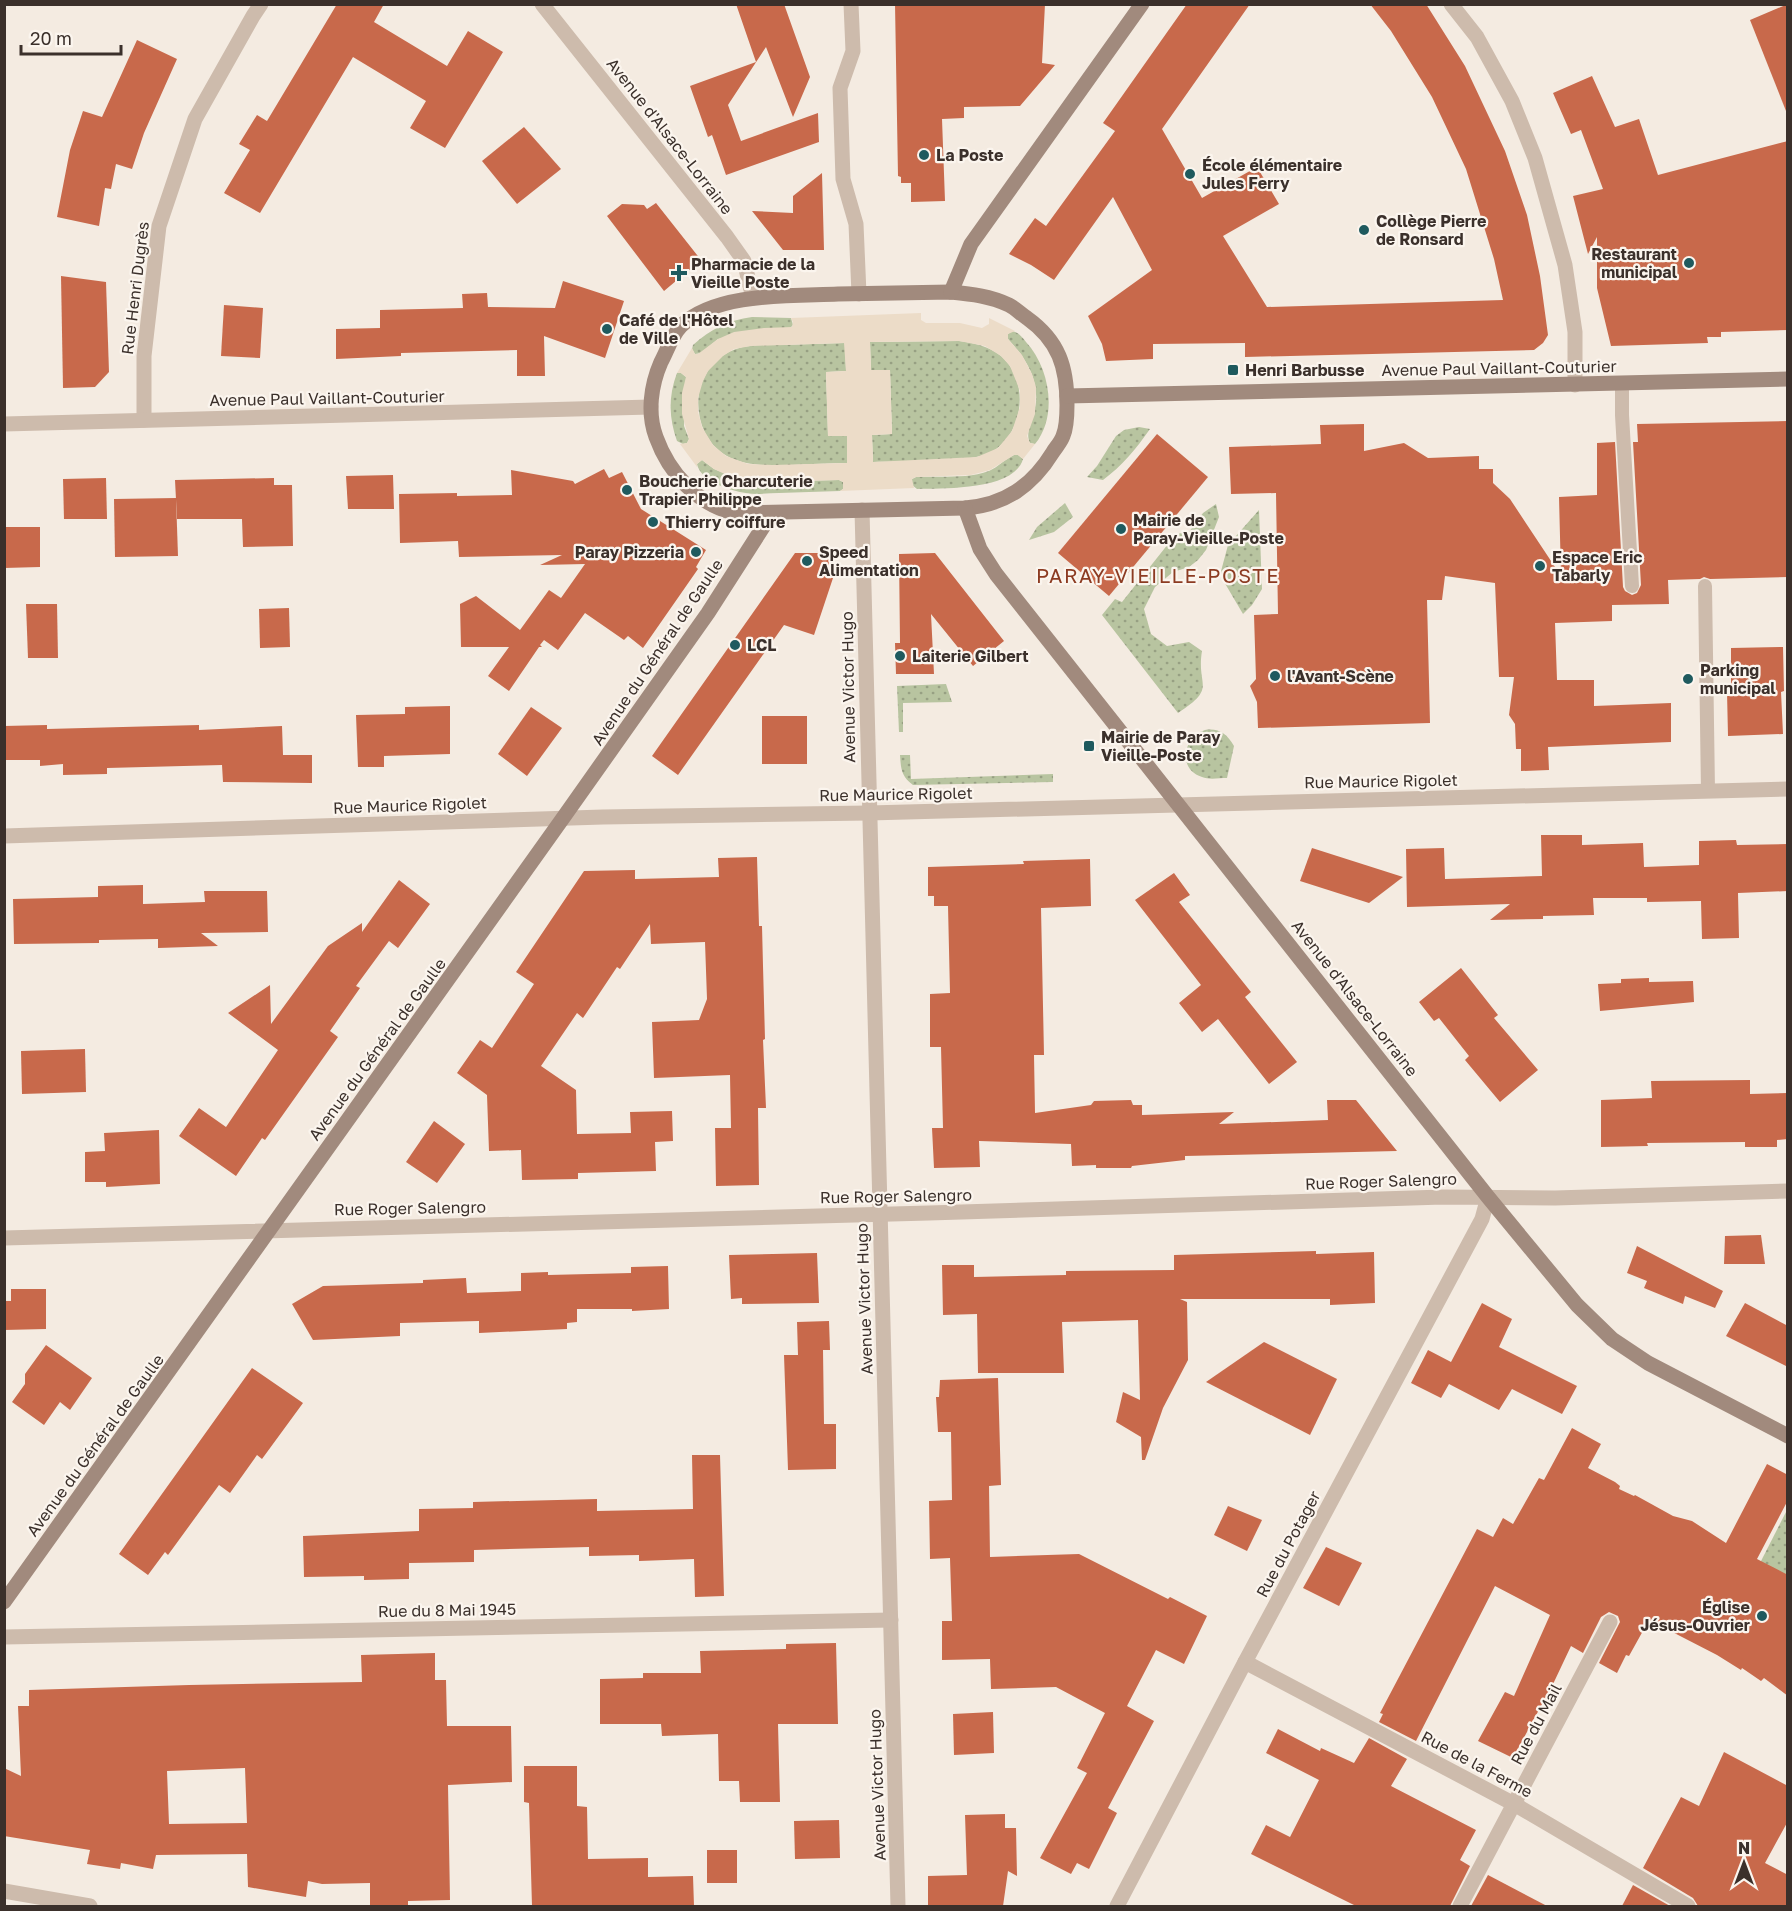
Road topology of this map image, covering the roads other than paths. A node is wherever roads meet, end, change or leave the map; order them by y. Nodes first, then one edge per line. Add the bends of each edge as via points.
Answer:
1 (261, 4) edge
2 (542, 4) edge
3 (851, 4) edge
4 (1142, 4) edge
5 (1451, 4) edge
6 (951, 292) junction
7 (859, 294) junction
8 (753, 298) junction
9 (1788, 379) edge
10 (1622, 383) junction
11 (1575, 385) junction
12 (1067, 396) junction
13 (651, 407) junction
14 (144, 420) junction
15 (4, 424) edge
16 (965, 508) junction
17 (861, 510) junction
18 (772, 513) junction
19 (1632, 586) dead end
20 (1705, 586) dead end
21 (1788, 789) edge
22 (1708, 791) junction
23 (1179, 805) junction
24 (869, 813) junction
25 (564, 818) junction
26 (4, 836) edge
27 (1788, 1191) edge
28 (1488, 1197) junction
29 (880, 1214) junction
30 (272, 1230) junction
31 (4, 1238) edge
32 (1788, 1436) edge
33 (4, 1602) edge
34 (891, 1620) junction
35 (1610, 1622) dead end
36 (4, 1637) edge
37 (1245, 1662) junction
38 (1514, 1804) junction
39 (4, 1891) edge
40 (90, 1906) edge
41 (898, 1906) edge
42 (1117, 1906) edge
43 (1460, 1906) edge
44 (1688, 1906) edge

1 - 14 street, Rue Henri Dugrès via 195,119 159,226 144,356
2 - 8 street, Avenue d'Alsace-Lorraine via 727,237 744,261
3 - 7 street via 853,51 840,87 843,179 856,224
4 - 6 street via 971,244
5 - 11 street via 1477,37 1512,101 1535,158 1565,265 1575,332
6 - 7 street
6 - 12 street via 978,294 1010,305 1040,328 1056,348 1065,369
7 - 8 street
8 - 13 street via 708,308 680,327 654,378
9 - 10 street, Avenue Paul Vaillant-Couturier
10 - 11 street, Avenue Paul Vaillant-Couturier
10 - 19 lane
11 - 12 street, Avenue Paul Vaillant-Couturier
12 - 16 street via 1063,436 1045,465 1004,500 986,507
13 - 14 street, Avenue Paul Vaillant-Couturier
13 - 18 street via 655,436 671,467 688,488 718,509
14 - 15 street, Avenue Paul Vaillant-Couturier
16 - 17 street
16 - 23 street, Avenue d'Alsace-Lorraine via 980,549 996,573
17 - 18 street
17 - 24 street, Avenue Victor Hugo
18 - 25 street, Avenue du Général de Gaulle via 708,613
20 - 22 lane
21 - 22 street, Rue Maurice Rigolet
22 - 23 street, Rue Maurice Rigolet
23 - 24 street, Rue Maurice Rigolet
23 - 28 street, Avenue d'Alsace-Lorraine
24 - 25 street, Rue Maurice Rigolet
24 - 29 street, Avenue Victor Hugo
25 - 26 street, Rue Maurice Rigolet
25 - 30 street, Avenue du Général de Gaulle
27 - 28 street, Rue Roger Salengro
28 - 29 street, Rue Roger Salengro
28 - 32 street, Avenue d'Alsace-Lorraine via 1577,1305 1612,1339 1648,1363
28 - 37 street, Rue du Potager via 1482,1220
29 - 30 street, Rue Roger Salengro
29 - 34 street, Avenue Victor Hugo
30 - 31 street, Rue Roger Salengro
30 - 33 street, Avenue du Général de Gaulle
34 - 36 street, Rue du 8 Mai 1945
34 - 41 street, Avenue Victor Hugo
35 - 38 street, Rue du Mail
37 - 38 street, Rue de la Ferme
37 - 42 street, Rue du Potager
38 - 43 street, Rue du Mail
38 - 44 street, Rue de la Ferme
39 - 40 street

